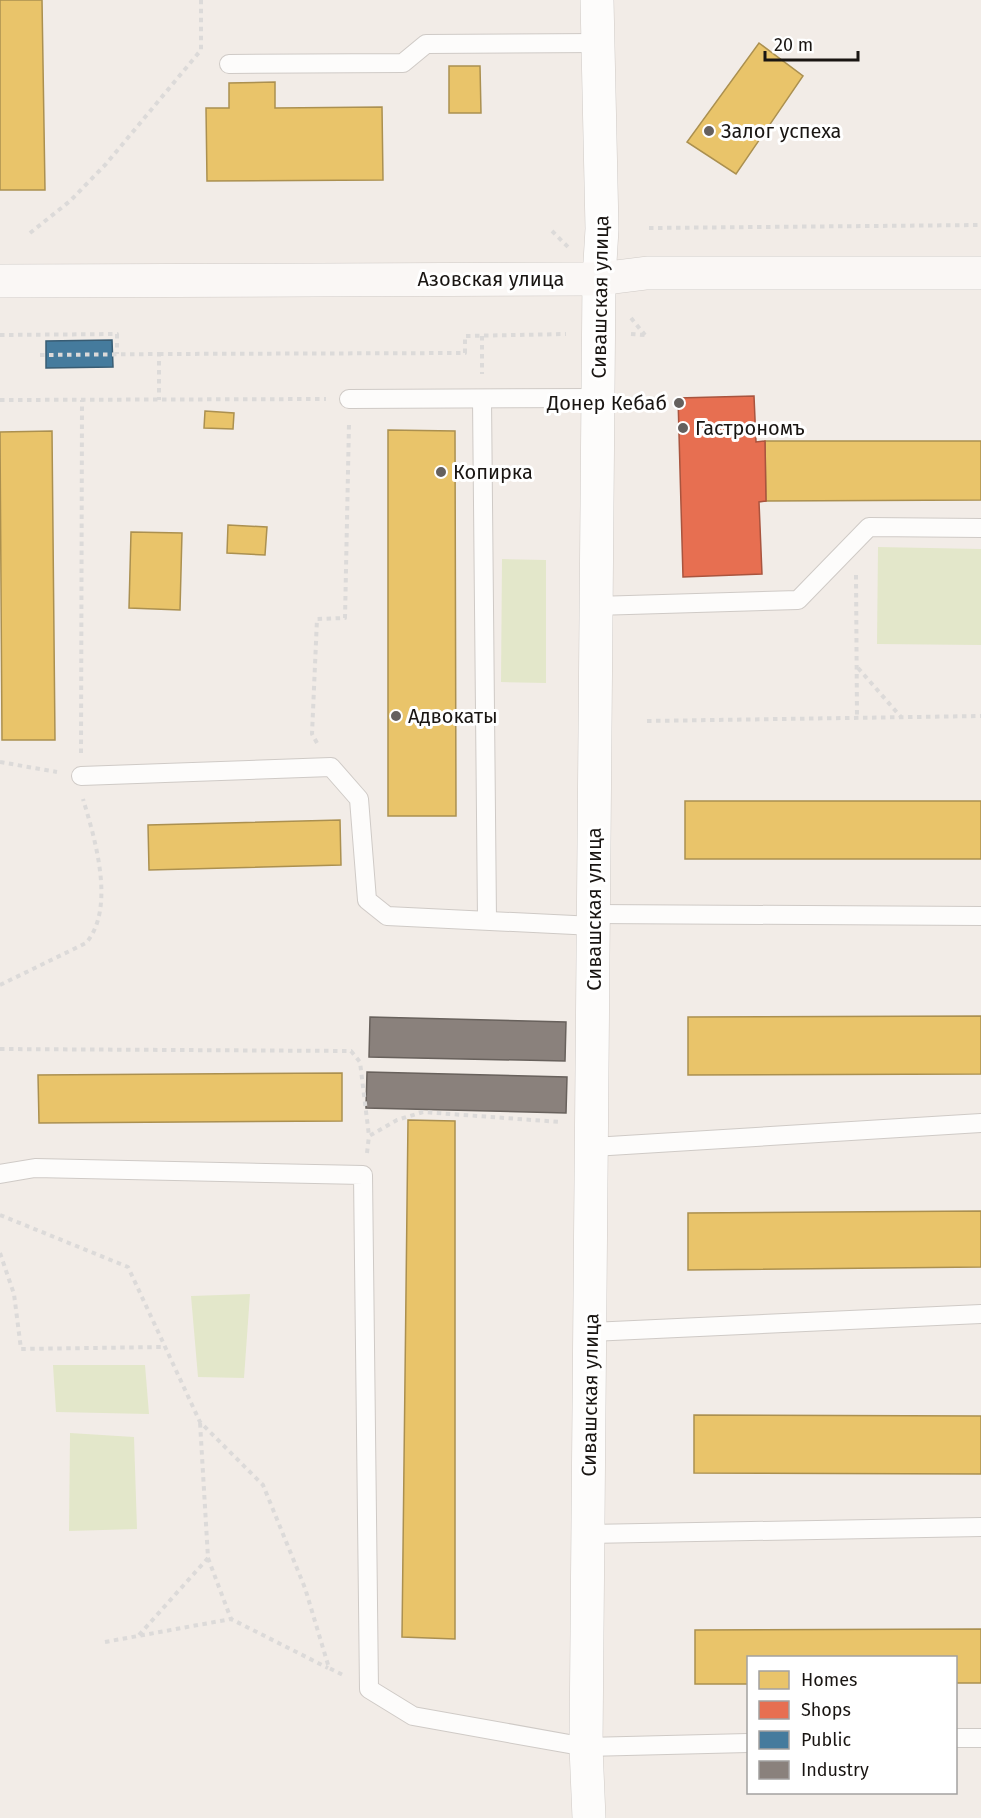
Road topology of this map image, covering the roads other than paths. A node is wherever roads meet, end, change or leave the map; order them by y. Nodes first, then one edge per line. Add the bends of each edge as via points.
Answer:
1 (597, 0) edge
2 (598, 43) junction
3 (229, 64) dead end
4 (981, 273) edge
5 (598, 279) junction
6 (0, 281) edge
7 (598, 398) junction
8 (349, 399) road end
9 (483, 399) junction
10 (981, 528) edge
11 (595, 606) junction
12 (81, 776) road end
13 (981, 916) edge
14 (487, 919) junction
15 (595, 920) junction
16 (981, 1122) edge
17 (593, 1147) junction
18 (0, 1174) edge
19 (981, 1314) edge
20 (591, 1332) junction
21 (981, 1527) edge
22 (588, 1534) junction
23 (957, 1738) edge
24 (981, 1738) edge
25 (747, 1743) edge
26 (586, 1747) junction
27 (588, 1818) edge

1 - 2 street, Сивашская улица
2 - 3 lane via 426,44 403,63
2 - 5 street, Сивашская улица via 602,218
4 - 5 street, Азовская улица via 647,273
5 - 6 street, Азовская улица
5 - 7 street, Сивашская улица
7 - 9 lane
7 - 11 street, Сивашская улица
8 - 9 lane
9 - 14 lane
10 - 11 lane via 869,527 798,600
11 - 15 street, Сивашская улица
12 - 14 lane via 332,767 359,799 367,900 387,916
13 - 15 lane
14 - 15 lane
15 - 17 street, Сивашская улица
16 - 17 lane
17 - 20 street, Сивашская улица
18 - 26 lane via 35,1168 363,1175 369,1689 413,1716
19 - 20 lane
20 - 22 street, Сивашская улица
21 - 22 lane
22 - 26 street, Сивашская улица
23 - 24 lane
25 - 26 lane
26 - 27 street, Сивашская улица

